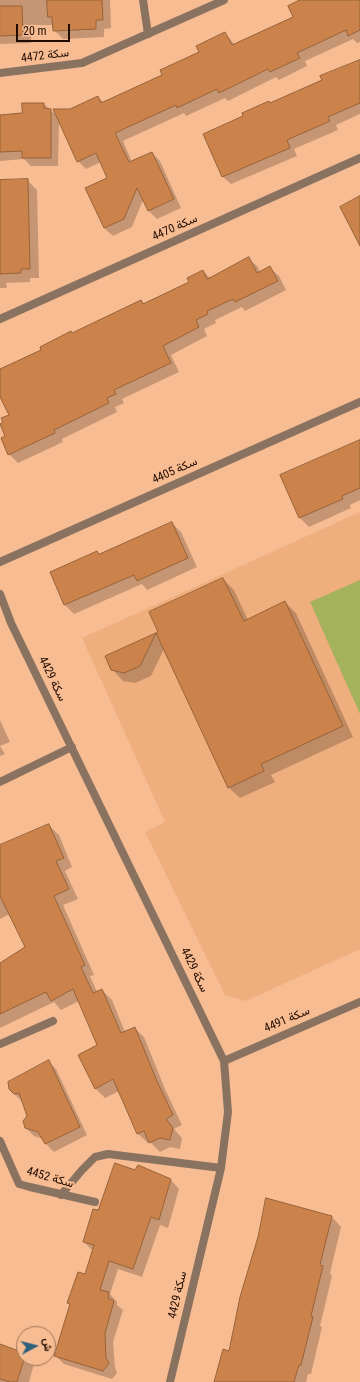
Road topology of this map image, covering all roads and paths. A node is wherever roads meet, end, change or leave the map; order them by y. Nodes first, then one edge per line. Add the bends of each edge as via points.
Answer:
1 (143, 0) edge
2 (224, 0) edge
3 (148, 34) junction
4 (0, 73) edge
5 (360, 158) edge
6 (0, 320) edge
7 (360, 402) edge
8 (0, 562) edge
9 (0, 594) edge
10 (72, 747) junction
11 (0, 782) edge
12 (360, 1002) edge
13 (53, 1021) dead end
14 (0, 1044) edge
15 (224, 1061) junction
16 (0, 1141) edge
17 (221, 1168) junction
18 (61, 1195) junction
19 (95, 1202) dead end
20 (170, 1382) edge

1 - 3 street
2 - 3 street, سكة 4472
3 - 4 street, سكة 4472 via 82,63
5 - 6 street, سكة 4470
7 - 8 street, سكة 4405
9 - 10 street, سكة 4429
10 - 11 street
10 - 15 street, سكة 4429
12 - 15 street, سكة 4491
13 - 14 street
15 - 17 street, سكة 4429 via 228,1112
16 - 18 street, سكة 4452 via 19,1184
17 - 18 street via 108,1154 95,1157
17 - 20 street, سكة 4429
18 - 19 street, سكة 4452

